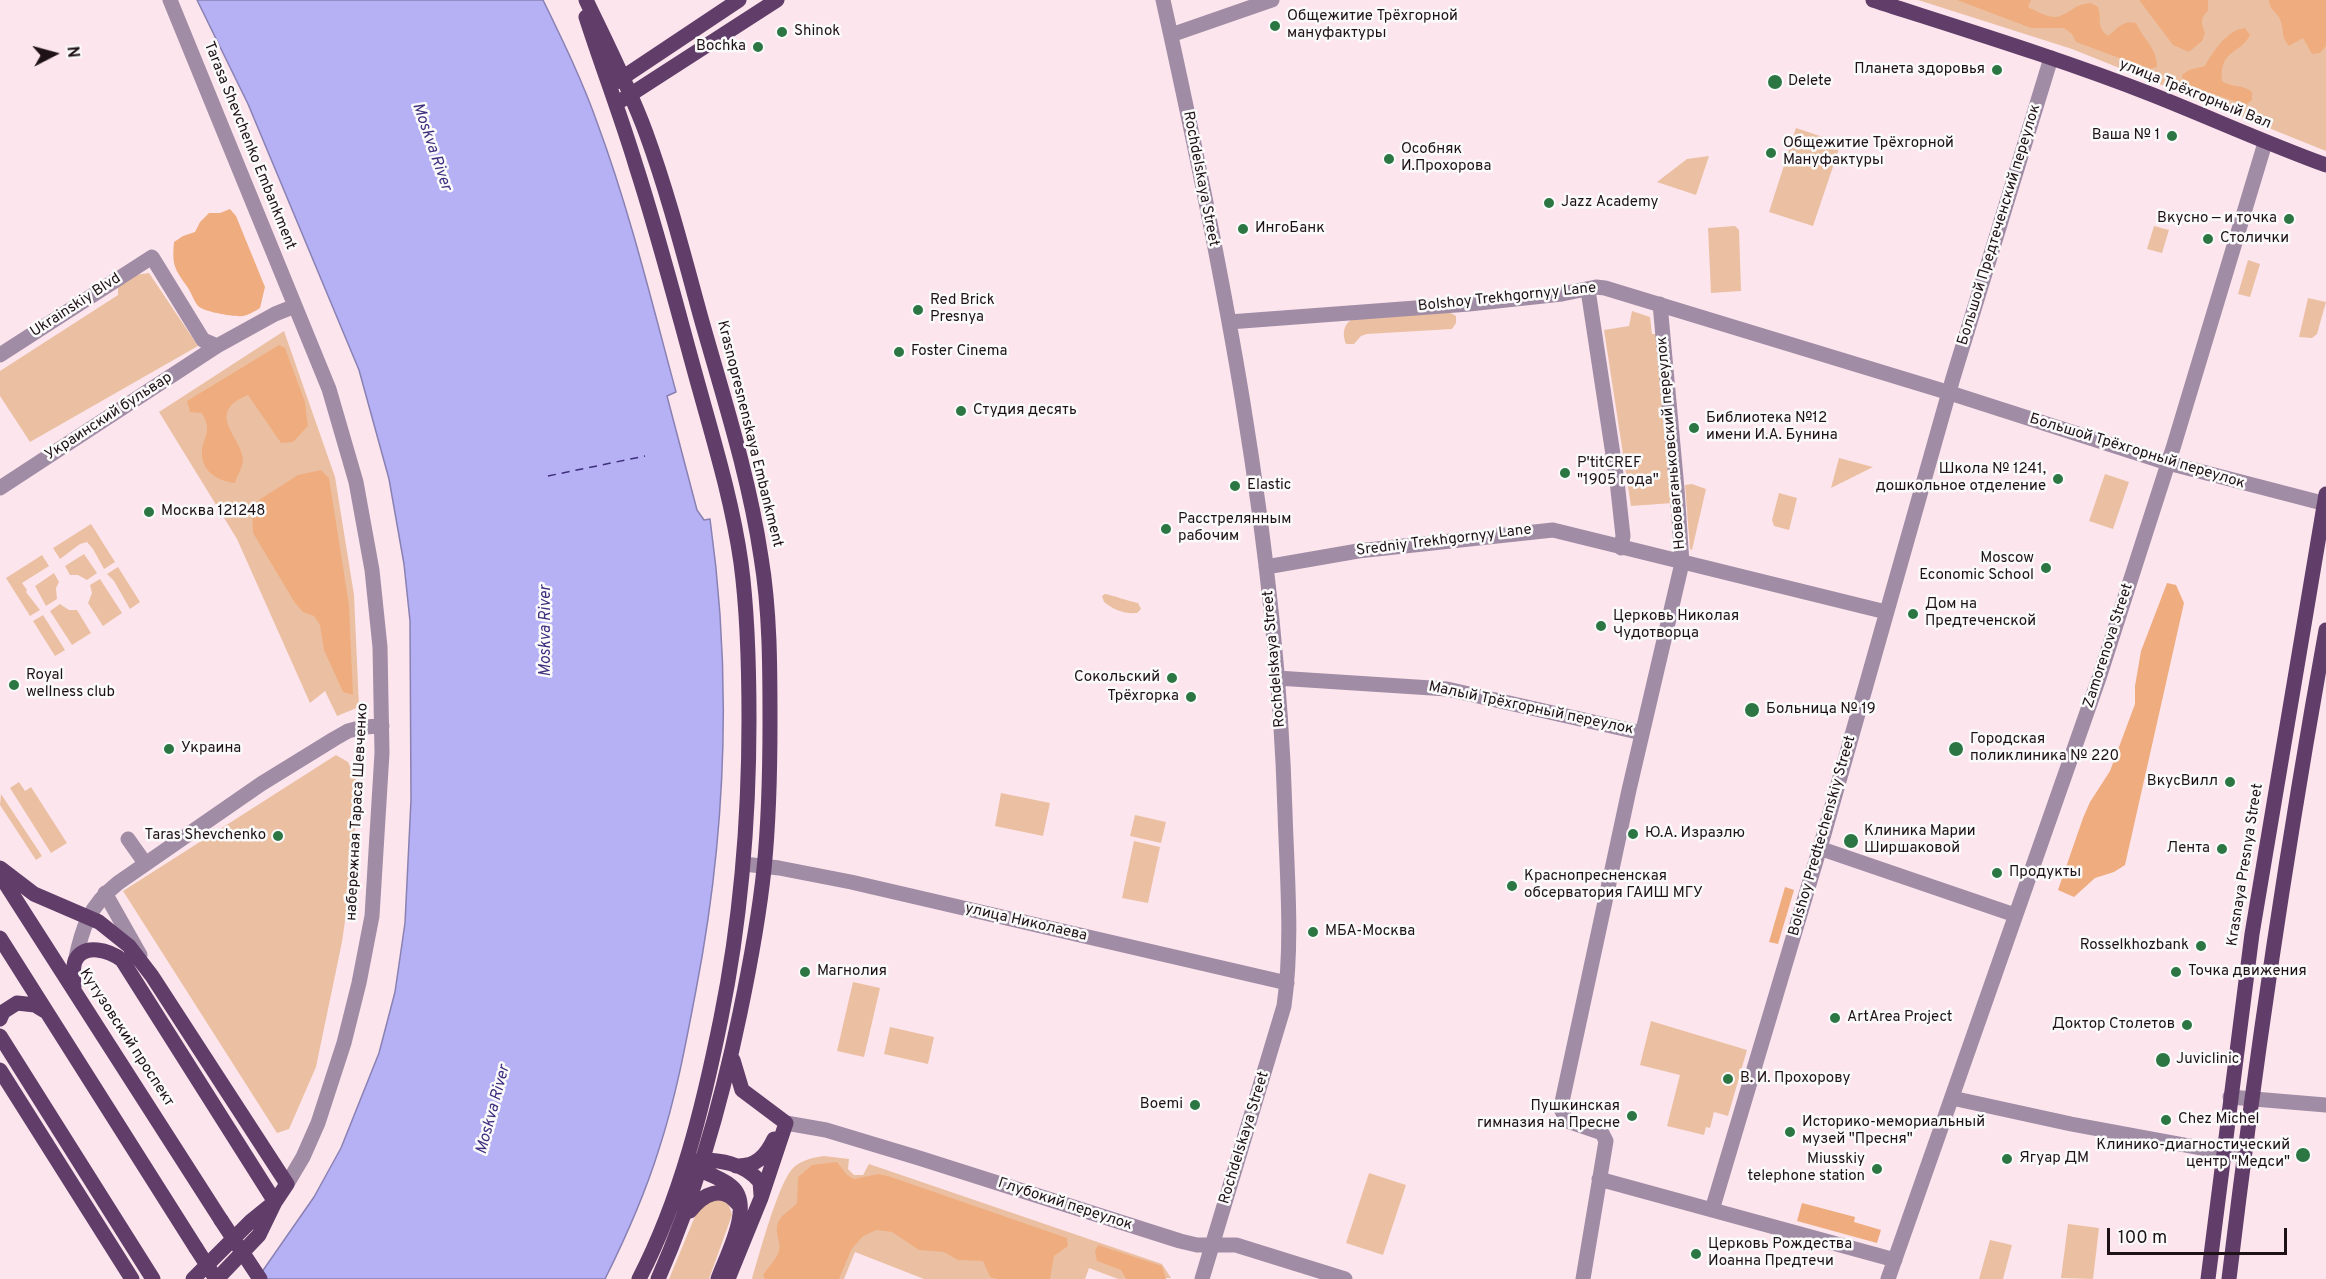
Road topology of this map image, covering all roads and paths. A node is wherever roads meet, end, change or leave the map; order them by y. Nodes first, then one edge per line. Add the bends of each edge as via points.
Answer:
1 (170, 0) edge
2 (581, 0) edge
3 (586, 0) edge
4 (739, 0) edge
5 (777, 0) edge
6 (1163, 0) edge
7 (1272, 0) edge
8 (1873, 0) edge
9 (1171, 35) junction
10 (2051, 58) junction
11 (624, 77) junction
12 (608, 87) junction
13 (631, 94) junction
14 (615, 105) junction
15 (2265, 142) junction
16 (2326, 165) edge
17 (1588, 290) junction
18 (1660, 304) junction
19 (295, 306) junction
20 (1229, 322) junction
21 (217, 346) junction
22 (0, 355) edge
23 (1950, 393) junction
24 (2168, 463) junction
25 (0, 488) edge
26 (2325, 500) edge
27 (1621, 548) junction
28 (1682, 562) junction
29 (1266, 567) junction
30 (1886, 612) junction
31 (2326, 630) edge
32 (1277, 678) junction
33 (382, 726) junction
34 (1642, 733) junction
35 (128, 839) dead end
36 (1819, 848) junction
37 (145, 863) junction
38 (744, 864) junction
39 (765, 866) junction
40 (0, 868) edge
41 (0, 874) edge
42 (105, 893) junction
43 (2015, 915) junction
44 (88, 916) junction
45 (0, 938) edge
46 (75, 962) junction
47 (152, 976) junction
48 (1287, 983) junction
49 (75, 991) junction
50 (45, 1011) junction
51 (0, 1019) edge
52 (0, 1036) edge
53 (732, 1053) junction
54 (0, 1070) edge
55 (2230, 1097) junction
56 (1952, 1098) junction
57 (2251, 1099) junction
58 (2326, 1105) edge
59 (786, 1123) junction
60 (2223, 1152) junction
61 (2244, 1156) junction
62 (685, 1162) junction
63 (703, 1166) junction
64 (736, 1166) junction
65 (1599, 1179) junction
66 (287, 1184) junction
67 (761, 1198) junction
68 (275, 1202) junction
69 (741, 1208) junction
70 (1712, 1210) junction
71 (684, 1218) junction
72 (1210, 1246) junction
73 (1895, 1260) junction
74 (132, 1279) edge
75 (153, 1279) edge
76 (193, 1279) edge
77 (216, 1279) edge
78 (260, 1279) edge
79 (639, 1279) edge
80 (658, 1279) edge
81 (718, 1279) edge
82 (729, 1279) edge
83 (1202, 1279) edge
84 (1345, 1279) edge
85 (1583, 1279) edge
86 (1888, 1279) edge
87 (2208, 1279) edge
88 (2229, 1279) edge

1 - 19 street, Tarasa Shevchenko Embankment
2 - 12 main road
3 - 11 main road, Krasnopresnenskaya Embankment
4 - 11 main road
5 - 13 main road
6 - 9 street, Rochdelskaya Street
7 - 9 street
8 - 10 main road, улица Трёхгорный Вал
9 - 20 street, Rochdelskaya Street
10 - 15 main road, улица Трёхгорный Вал
10 - 23 street, Большой Предтеченский переулок
11 - 12 main road
11 - 13 main road, Krasnopresnenskaya Embankment
12 - 14 main road
13 - 14 main road
13 - 39 main road, Krasnopresnenskaya Embankment via 668,201 726,406 761,556 770,676
14 - 38 main road via 646,198 696,378 741,561 749,678
15 - 16 main road, улица Трёхгорный Вал
15 - 24 street, Zamorenova Street
17 - 18 street, Bolshoy Trekhgornyy Lane via 1605,288
17 - 20 street, Bolshoy Trekhgornyy Lane via 1480,303
17 - 27 street via 1617,481
18 - 23 street, Bolshoy Trekhgornyy Lane
18 - 28 street, Нововаганьковский переулок
19 - 21 street, Украинский бульвар
19 - 33 street, набережная Тараса Шевченко via 329,389 356,482 372,570
20 - 29 street, Rochdelskaya Street
21 - 22 street, Ukrainskiy Blvd via 203,340 153,257
21 - 25 street, Украинский бульвар
23 - 24 street, Большой Трёхгорный переулок
23 - 30 street, Bolshoy Predtechenskiy Street
24 - 26 street, Большой Трёхгорный переулок
24 - 43 street, Zamorenova Street
26 - 55 main road, Krasnaya Presnya Street via 2252,934
27 - 28 street, Sredniy Trekhgornyy Lane
27 - 29 street, Sredniy Trekhgornyy Lane via 1547,530 1368,550
28 - 30 street, Sredniy Trekhgornyy Lane
28 - 34 street, Нововаганьковский переулок
29 - 32 street, Rochdelskaya Street
30 - 36 street, Bolshoy Predtechenskiy Street
31 - 57 main road
32 - 34 street, Малый Трёхгорный переулок via 1440,688
32 - 48 street, Rochdelskaya Street via 1284,771
33 - 37 street via 348,731 334,739
33 - 66 street, набережная Тараса Шевченко via 372,916 359,983 318,1123
34 - 65 street, Нововаганьковский переулок via 1562,1109 1567,1121 1602,1132 1605,1137
35 - 37 street
36 - 43 street
36 - 70 street, Bolshoy Predtechenskiy Street
37 - 42 street
38 - 39 street, улица Николаева
38 - 62 main road via 730,970
39 - 48 street, улица Николаева via 851,882
39 - 53 main road, Krasnopresnenskaya Embankment via 755,942
40 - 44 main road via 34,894
41 - 49 main road, Кутузовский проспект
42 - 44 street
42 - 47 street
43 - 56 street, Zamorenova Street
44 - 46 street
44 - 47 main road via 129,946
45 - 50 main road
46 - 49 main road
46 - 68 main road via 80,955 97,950 122,960
47 - 66 main road
48 - 72 street, Rochdelskaya Street via 1279,1028
49 - 78 main road, Кутузовский проспект, bridge
50 - 51 main road via 35,1005 17,1003 3,1012
50 - 77 main road, bridge
52 - 75 main road
53 - 59 main road via 742,1090
53 - 63 main road, Krasnopresnenskaya Embankment
54 - 74 main road
55 - 57 street
55 - 60 main road, Krasnaya Presnya Street
56 - 60 street
56 - 73 street, Zamorenova Street
57 - 58 street
57 - 61 main road
59 - 64 main road via 762,1158
59 - 67 main road
59 - 72 street, Глубокий переулок via 826,1130 1180,1241
60 - 61 street
60 - 87 main road, Krasnaya Presnya Street
61 - 88 main road
62 - 63 main road
62 - 79 main road
63 - 64 main road
63 - 69 main road via 736,1190
63 - 71 main road, Krasnopresnenskaya Embankment
64 - 67 main road via 760,1182
65 - 70 street
65 - 85 street
66 - 68 main road, набережная Тараса Шевченко
67 - 82 main road
68 - 76 main road, набережная Тараса Шевченко
68 - 77 main road via 259,1234
69 - 71 main road via 733,1197 715,1192 707,1194
69 - 81 main road
70 - 73 street
71 - 80 main road, Krasnopresnenskaya Embankment
72 - 83 street, Rochdelskaya Street
72 - 84 street, Глубокий переулок via 1236,1245
73 - 86 street, Zamorenova Street

